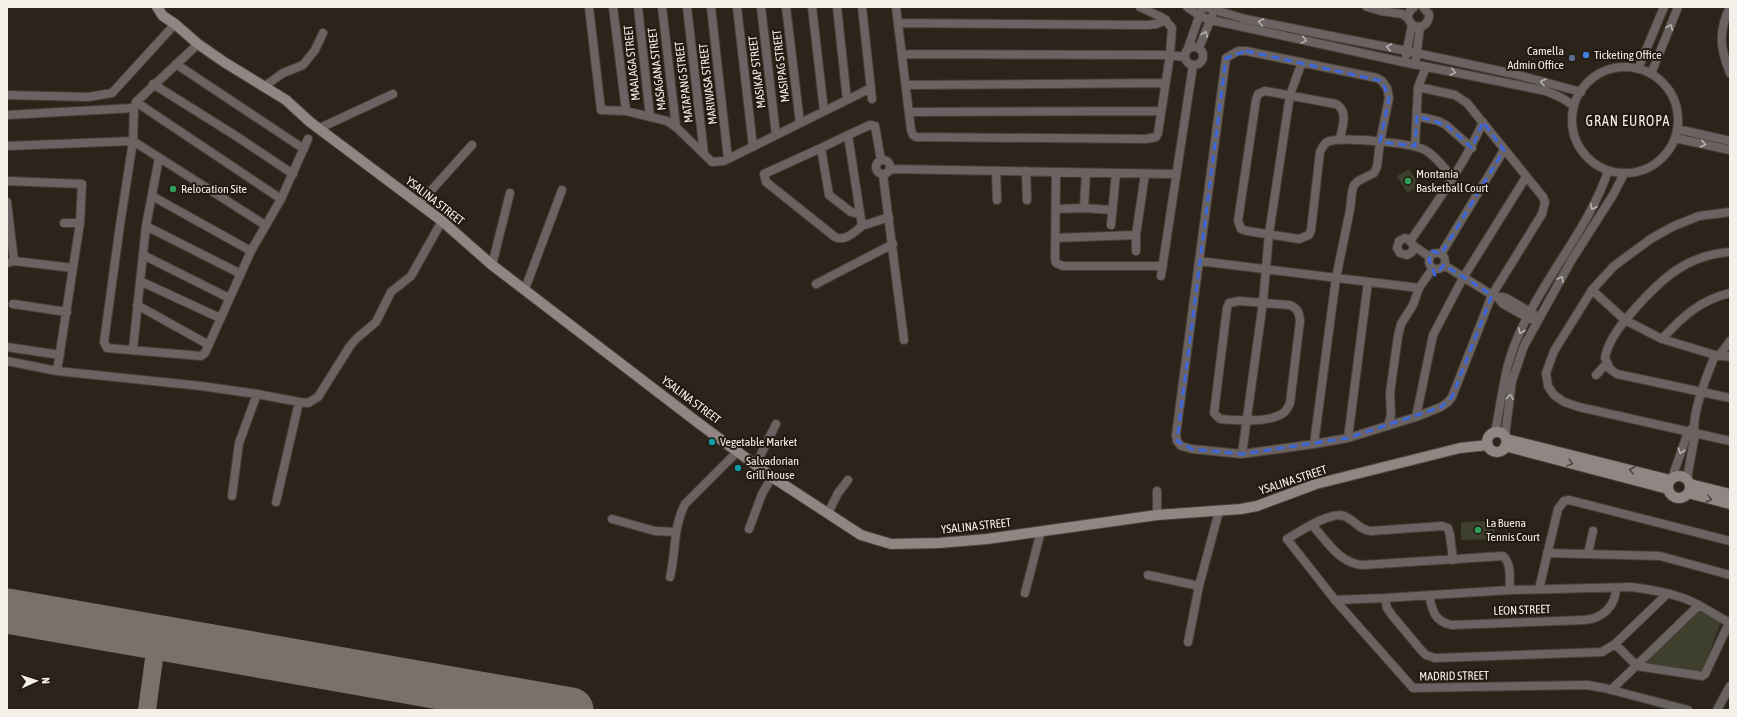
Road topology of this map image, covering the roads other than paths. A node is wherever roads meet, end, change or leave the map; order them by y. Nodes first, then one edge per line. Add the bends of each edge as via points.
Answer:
1 (157, 7) edge
2 (589, 7) edge
3 (613, 7) edge
4 (638, 7) edge
5 (662, 7) edge
6 (687, 7) edge
7 (711, 7) edge
8 (737, 7) edge
9 (761, 7) edge
10 (786, 7) edge
11 (812, 7) edge
12 (837, 7) edge
13 (862, 7) edge
14 (896, 7) edge
15 (1140, 7) edge
16 (1204, 7) edge
17 (1367, 7) edge
18 (1414, 7) edge
19 (1423, 7) edge
20 (1664, 7) edge
21 (1678, 7) edge
22 (1730, 7) edge
23 (1382, 9) edge
24 (1192, 10) edge
25 (1214, 10) junction
26 (1166, 20) junction
27 (1211, 20) junction
28 (898, 23) junction
29 (1413, 23) junction
30 (175, 24) junction
31 (323, 34) dead end
32 (198, 44) junction
33 (1188, 48) junction
34 (1199, 48) junction
35 (1407, 51) junction
36 (902, 54) junction
37 (1417, 54) junction
38 (1170, 55) junction
39 (1184, 57) junction
40 (1302, 62) junction
41 (1403, 62) junction
42 (176, 64) junction
43 (1193, 65) junction
44 (1414, 65) junction
45 (1426, 67) junction
46 (1638, 69) junction
47 (1651, 74) junction
48 (1730, 74) edge
49 (1165, 82) junction
50 (153, 84) junction
51 (906, 85) junction
52 (265, 86) junction
53 (871, 88) junction
54 (1418, 88) junction
55 (1581, 92) junction
56 (393, 94) dead end
57 (7, 95) edge
58 (1290, 95) junction
59 (872, 99) dead end
60 (847, 100) junction
61 (135, 105) junction
62 (1574, 106) junction
63 (626, 111) junction
64 (824, 111) junction
65 (1161, 111) junction
66 (909, 112) junction
67 (7, 115) edge
68 (1418, 116) junction
69 (650, 117) junction
70 (1483, 122) junction
71 (800, 123) junction
72 (320, 128) junction
73 (676, 128) junction
74 (1678, 129) junction
75 (848, 134) junction
76 (776, 135) junction
77 (1675, 138) junction
78 (308, 139) dead end
79 (1340, 139) junction
80 (1730, 140) edge
81 (133, 142) junction
82 (1380, 142) junction
83 (472, 145) dead end
84 (7, 146) edge
85 (1415, 146) junction
86 (753, 147) junction
87 (821, 148) junction
88 (1472, 148) junction
89 (304, 149) junction
90 (1504, 150) junction
91 (1730, 150) edge
92 (704, 154) junction
93 (159, 158) junction
94 (728, 159) junction
95 (881, 160) junction
96 (891, 169) junction
97 (996, 171) junction
98 (1026, 171) junction
99 (1608, 171) junction
100 (1056, 172) junction
101 (1086, 173) junction
102 (1116, 173) junction
103 (293, 174) junction
104 (1145, 174) junction
105 (1176, 174) junction
106 (1624, 174) junction
107 (883, 175) junction
108 (1526, 177) junction
109 (1453, 178) junction
110 (7, 181) edge
111 (562, 190) dead end
112 (510, 193) dead end
113 (152, 196) junction
114 (281, 199) junction
115 (997, 200) dead end
116 (1027, 200) dead end
117 (7, 202) edge
118 (419, 204) junction
119 (1084, 208) junction
120 (1056, 209) junction
121 (1112, 210) junction
122 (1730, 212) edge
123 (860, 214) junction
124 (889, 217) junction
125 (442, 221) junction
126 (64, 223) dead end
127 (80, 223) junction
128 (265, 225) junction
129 (1111, 225) dead end
130 (146, 226) junction
131 (862, 226) junction
132 (1269, 234) junction
133 (1136, 235) junction
134 (1056, 238) junction
135 (893, 244) junction
136 (251, 251) junction
137 (1136, 251) dead end
138 (1730, 252) edge
139 (1441, 254) junction
140 (143, 255) junction
141 (1430, 257) junction
142 (1199, 261) junction
143 (10, 262) edge
144 (492, 265) junction
145 (1444, 265) junction
146 (1163, 266) junction
147 (73, 268) junction
148 (1265, 268) junction
149 (1433, 268) junction
150 (241, 274) junction
151 (1161, 276) dead end
152 (1336, 278) junction
153 (1463, 278) junction
154 (140, 281) junction
155 (1368, 282) junction
156 (816, 284) dead end
157 (1419, 288) junction
158 (525, 289) junction
159 (1592, 290) junction
160 (1730, 293) edge
161 (1495, 297) junction
162 (229, 298) junction
163 (1263, 302) junction
164 (14, 304) dead end
165 (137, 305) junction
166 (67, 312) junction
167 (1528, 315) junction
168 (220, 318) junction
169 (1538, 320) junction
170 (1625, 320) junction
171 (1662, 339) junction
172 (904, 340) dead end
173 (1730, 341) edge
174 (209, 345) junction
175 (7, 346) edge
176 (133, 349) junction
177 (60, 355) junction
178 (1717, 355) junction
179 (1730, 357) edge
180 (7, 361) edge
181 (1606, 364) junction
182 (57, 371) junction
183 (1596, 375) dead end
184 (1701, 393) junction
185 (257, 394) junction
186 (1730, 398) edge
187 (300, 402) junction
188 (1416, 416) junction
189 (1247, 421) junction
190 (776, 424) dead end
191 (1388, 426) junction
192 (1692, 431) junction
193 (1348, 438) junction
194 (1503, 438) junction
195 (1730, 441) edge
196 (1314, 444) junction
197 (1488, 444) junction
198 (738, 451) junction
199 (1242, 454) junction
200 (756, 464) junction
201 (772, 477) junction
202 (848, 480) dead end
203 (1670, 482) junction
204 (1688, 485) junction
205 (1157, 491) dead end
206 (1730, 494) edge
207 (232, 496) dead end
208 (276, 502) dead end
209 (1730, 504) edge
210 (1219, 511) junction
211 (828, 513) junction
212 (1157, 515) junction
213 (612, 519) dead end
214 (1312, 525) junction
215 (749, 529) dead end
216 (1593, 531) dead end
217 (675, 532) junction
218 (1041, 532) junction
219 (1730, 542) edge
220 (1548, 553) junction
221 (1588, 554) junction
222 (1453, 560) junction
223 (1148, 575) dead end
224 (1730, 575) edge
225 (670, 577) dead end
226 (1199, 586) junction
227 (1616, 588) junction
228 (1539, 589) junction
229 (1510, 590) junction
230 (1025, 593) dead end
231 (1667, 594) junction
232 (1428, 595) junction
233 (1385, 598) junction
234 (1334, 600) junction
235 (1699, 605) junction
236 (1730, 622) edge
237 (1188, 642) dead end
238 (1615, 644) junction
239 (1637, 666) junction
240 (1730, 687) edge
241 (1611, 690) junction
242 (1688, 710) edge
243 (1717, 710) edge

1 - 30 street, YSALINA STREET via 163,16
2 - 63 street via 601,110
3 - 63 street
4 - 69 street, MAALAGA STREET
5 - 73 street, MASAGANA STREET
6 - 92 street, MATAPANG STREET
7 - 94 street, MARIWASA STREET
8 - 86 street
9 - 76 street, MASIKAP STREET
10 - 71 street, MASIPAG STREET
11 - 64 street
12 - 60 street
13 - 53 street
14 - 28 street
15 - 26 street
16 - 24 street
16 - 25 street
17 - 23 street
18 - 29 street via 1409,11
19 - 29 street via 1429,17 1426,24
20 - 46 street
47 -> 21 street
22 - 48 street via 1723,20 1721,44
23 - 29 street via 1402,14
24 - 27 street
24 - 33 street via 1197,21
25 - 27 street
35 -> 25 street via 1245,19
26 - 28 street via 1148,25
26 - 38 street via 1172,28
34 -> 27 street
27 -> 41 street
28 - 36 street
29 - 35 street
29 - 37 street
30 - 32 street, YSALINA STREET
30 - 57 street via 112,93 88,97
31 - 52 street via 303,65 283,73
32 - 42 street
32 - 52 street, YSALINA STREET
33 - 34 street
33 - 39 street
34 - 43 street via 1202,59
35 - 37 street
35 - 41 street
36 - 38 street
36 - 51 street
37 - 44 street
55 -> 37 street via 1514,74
38 - 39 street
38 - 49 street
39 - 43 street via 1187,63
40 - 58 street
40 - 82 street via 1382,81 1388,88 1389,98
40 - 142 street via 1246,50 1238,51 1226,58
41 - 44 street
42 - 50 street
42 - 89 street
43 - 105 street
44 - 45 street
45 - 54 street
45 -> 62 street via 1546,91
46 - 47 street
46 - 55 street via 1616,68 1602,72
47 - 74 street via 1663,83 1672,96 1677,111
49 - 51 street
49 - 65 street
50 - 61 street
50 - 103 street
51 - 66 street
52 - 72 street, YSALINA STREET
53 - 59 street
53 - 60 street
54 - 68 street
54 - 70 street via 1455,95 1468,103
55 - 62 street
56 - 72 street
58 - 79 street via 1340,106 1344,114
58 - 132 street
58 - 132 street via 1261,92 1256,100 1238,221 1241,229 1247,232
60 - 64 street
61 - 67 street
61 - 81 street
61 - 114 street
62 - 99 street via 1572,122 1575,138 1583,152 1594,163
63 - 69 street
64 - 71 street
65 - 66 street
65 - 66 street via 1156,137 1146,139 916,137 911,130
68 - 85 street
68 - 88 street via 1446,125
69 - 73 street via 667,121
70 - 88 street
70 - 90 street
71 - 76 street
72 - 118 street, YSALINA STREET
73 - 92 street
74 - 77 street
74 - 80 street
75 - 87 street
75 - 95 street via 870,125 875,126
75 - 123 street
76 - 86 street
77 -> 91 street
77 - 106 street via 1667,154 1655,165 1640,172
78 - 89 street
79 - 82 street
79 - 132 street via 1326,143 1320,152 1309,235 1300,239
81 - 84 street
81 - 93 street
81 - 176 street via 104,342 107,348
82 - 85 street
82 - 152 street via 1374,173 1354,185
83 - 118 street
85 - 109 street via 1425,150
86 - 94 street
87 - 123 street via 829,195 851,212
87 - 131 street via 764,174 766,182 834,237 846,237
88 - 109 street
89 - 103 street
90 - 108 street
90 - 139 street
92 - 94 street via 716,163
93 - 113 street
93 - 128 street
95 - 96 street via 888,162
95 - 107 street via 876,168 878,173
96 - 97 street
96 - 107 street
97 - 98 street
97 - 115 street
98 - 100 street
98 - 116 street
99 - 106 street
99 -> 167 street via 1592,210
100 - 101 street
100 - 120 street
101 - 102 street
101 - 119 street
102 - 104 street
102 - 121 street
103 - 114 street
104 - 105 street
104 - 133 street
105 - 146 street
169 -> 106 street
107 - 124 street
108 - 153 street
108 - 161 street via 1543,197 1544,208
109 - 141 street via 1412,243
110 - 127 street via 82,184
111 - 158 street
112 - 144 street
113 - 130 street
113 - 136 street
114 - 128 street
117 - 143 street
118 - 125 street, YSALINA STREET
119 - 120 street
119 - 121 street
120 - 134 street
121 - 129 street
122 - 159 street via 1699,216 1652,238 1614,266
123 - 131 street
124 - 131 street
124 - 135 street
125 - 144 street, YSALINA STREET
125 - 187 street via 411,276 391,292 376,322 350,346 318,398 308,403
126 - 127 street
127 - 147 street
128 - 136 street
130 - 140 street
130 - 150 street
132 - 148 street
133 - 134 street
133 - 137 street
134 - 146 street via 1056,263 1063,266
135 - 156 street
135 - 172 street
136 - 150 street
138 - 170 street via 1709,256 1674,271 1654,287
139 - 141 street via 1435,253
139 - 145 street via 1445,259
140 - 154 street
140 - 162 street
141 - 149 street via 1429,263
142 - 148 street
142 - 199 street via 1177,441 1181,446 1192,449
143 - 147 street
144 - 158 street, YSALINA STREET
145 - 149 street via 1439,269
145 - 153 street
146 - 151 street
147 - 166 street
148 - 152 street
148 - 163 street
149 - 157 street
150 - 162 street
152 - 155 street
152 - 196 street
153 - 161 street
153 - 188 street via 1433,336
154 - 165 street
154 - 168 street
155 - 157 street
155 - 193 street
157 - 191 street via 1413,305 1401,324 1398,336
158 - 198 street, YSALINA STREET
159 - 170 street
159 - 192 street via 1549,363 1546,373 1548,386 1554,395 1579,407
160 - 171 street via 1695,307
161 - 167 street via 1506,298
161 - 188 street via 1485,312 1452,397 1441,407
162 - 168 street
163 - 189 street
163 - 189 street via 1290,305 1299,312 1290,403 1281,415
163 - 189 street via 1229,303 1226,316 1214,413 1220,419
164 - 166 street
165 - 174 street
165 - 176 street
166 - 177 street
167 - 169 street
167 -> 194 street via 1505,377
168 - 174 street
194 -> 169 street via 1512,381 1524,346
170 - 171 street
170 - 181 street via 1606,350
171 - 178 street
173 - 178 street
174 - 176 street via 201,356
175 - 177 street
177 - 182 street
178 - 179 street
178 - 184 street
180 - 182 street
181 - 183 street
181 - 184 street via 1617,374
182 - 185 street
184 - 186 street
184 - 192 street
185 - 187 street
185 - 207 street via 239,443
187 - 208 street
188 - 191 street
189 - 199 street
190 - 200 street
191 - 193 street
192 - 195 street
192 -> 203 street
192 - 204 street
193 - 196 street
194 - 197 street via 1490,435
194 - 197 street via 1501,451 1494,451
194 - 203 street
196 - 199 street
197 - 210 street, YSALINA STREET via 1460,448 1316,484 1250,508
198 - 200 street, YSALINA STREET
198 - 217 street via 685,504
200 - 201 street, YSALINA STREET
201 - 211 street, YSALINA STREET
201 - 215 street via 762,494
202 - 211 street
203 - 204 street via 1681,476
203 - 204 street via 1671,495 1676,498 1682,497
204 - 206 street
204 -> 209 street
205 - 212 street
210 - 212 street, YSALINA STREET
210 - 226 street
211 - 218 street, YSALINA STREET via 861,535 890,544 939,544
212 - 218 street, YSALINA STREET
213 - 217 street via 655,531
214 - 222 street via 1337,554 1352,564
214 - 222 street via 1338,515 1345,516 1361,529 1371,531 1445,526 1450,535
214 - 234 street, MADRID STREET via 1287,539
216 - 221 street
217 - 225 street
218 - 230 street
219 - 220 street via 1569,500 1564,501 1558,509
220 - 221 street
220 - 228 street
221 - 224 street via 1660,556
222 - 229 street via 1503,556 1509,565
223 - 226 street
226 - 237 street
227 - 228 street
227 - 231 street via 1649,589
227 - 232 street, LEON STREET via 1613,603 1602,615 1592,620 1444,624 1436,617
228 - 229 street
229 - 232 street
231 - 235 street
231 - 238 street
232 - 233 street
233 - 234 street
233 - 238 street via 1387,608 1421,650 1435,658 1597,652
234 - 241 street, MADRID STREET via 1413,688 1577,685
235 - 236 street
235 - 239 street
236 - 239 street via 1702,676
238 - 239 street
239 - 241 street
240 - 243 street
241 - 242 street, MADRID STREET

